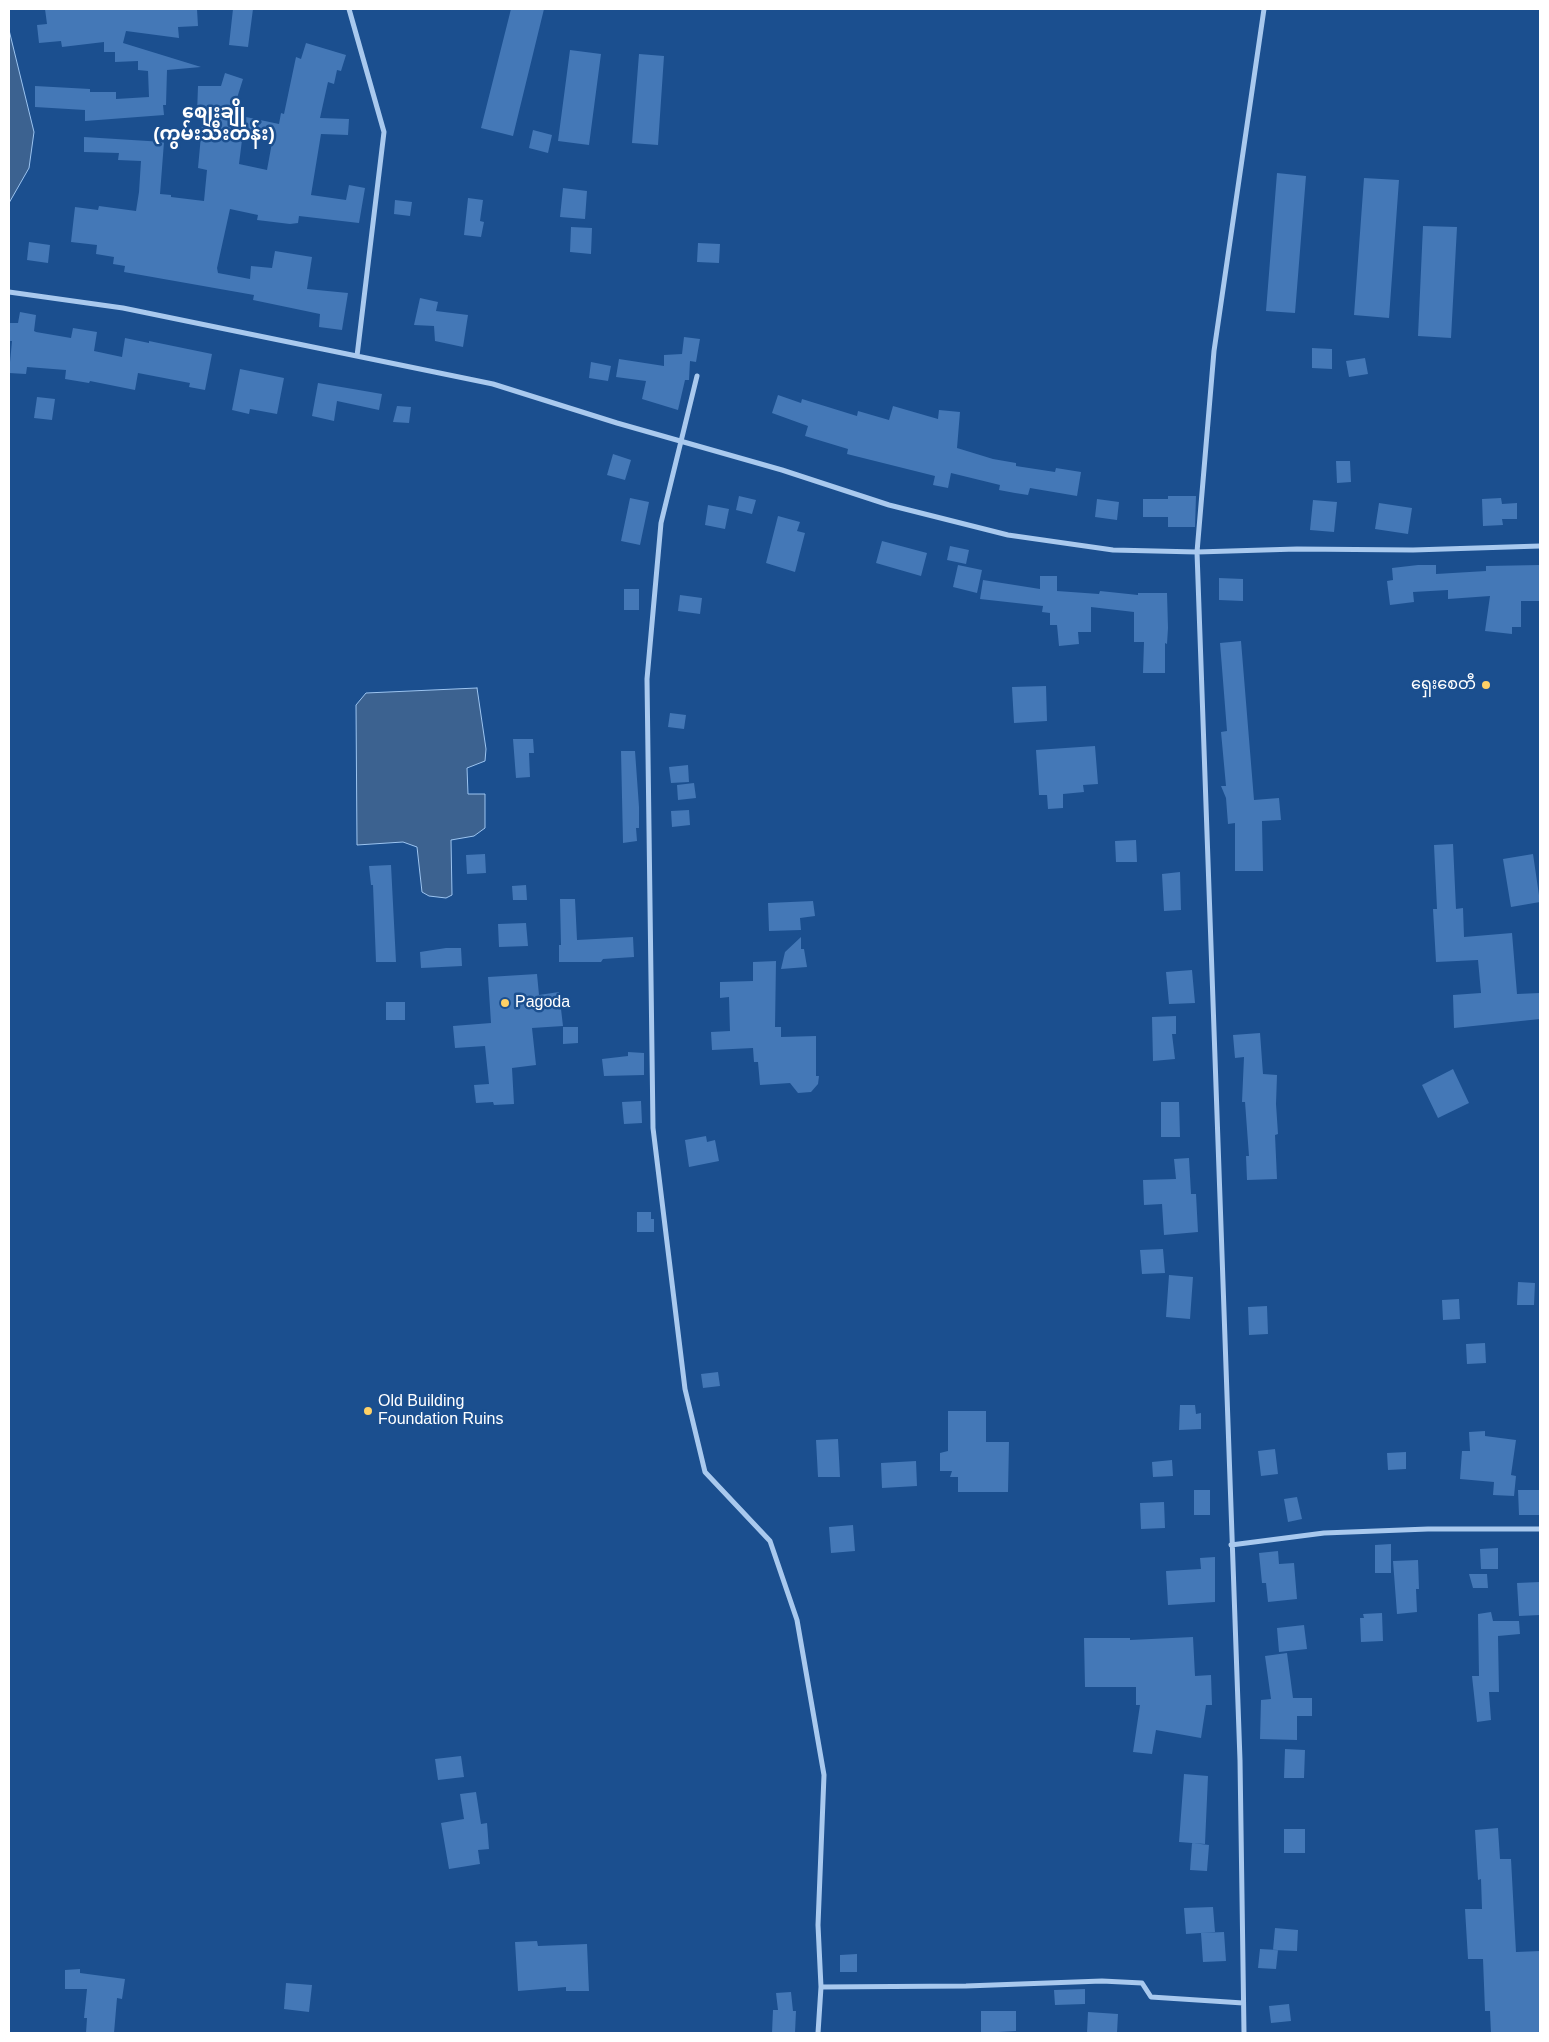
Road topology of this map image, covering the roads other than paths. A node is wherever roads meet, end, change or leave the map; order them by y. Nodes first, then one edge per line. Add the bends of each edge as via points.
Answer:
1 (349, 9) edge
2 (1264, 9) edge
3 (9, 292) edge
4 (357, 356) junction
5 (697, 376) dead end
6 (680, 441) junction
7 (1540, 546) edge
8 (1197, 552) junction
9 (1540, 1529) edge
10 (1231, 1545) junction
11 (821, 1987) junction
12 (1243, 2003) junction
13 (818, 2033) edge
14 (1244, 2033) edge

1 - 4 street via 384,132
2 - 8 street via 1214,352
3 - 4 street via 123,308
4 - 6 street via 515,389
5 - 6 street
6 - 8 street via 889,505 1008,536 1113,550
6 - 11 street via 661,523 647,679 653,1128 685,1389 706,1472 770,1541 797,1620 824,1775 818,1925
7 - 8 street
8 - 10 street
9 - 10 street via 1324,1533
10 - 12 street via 1240,1760
11 - 12 street via 1142,1983 1151,1997
11 - 13 street
12 - 14 street

